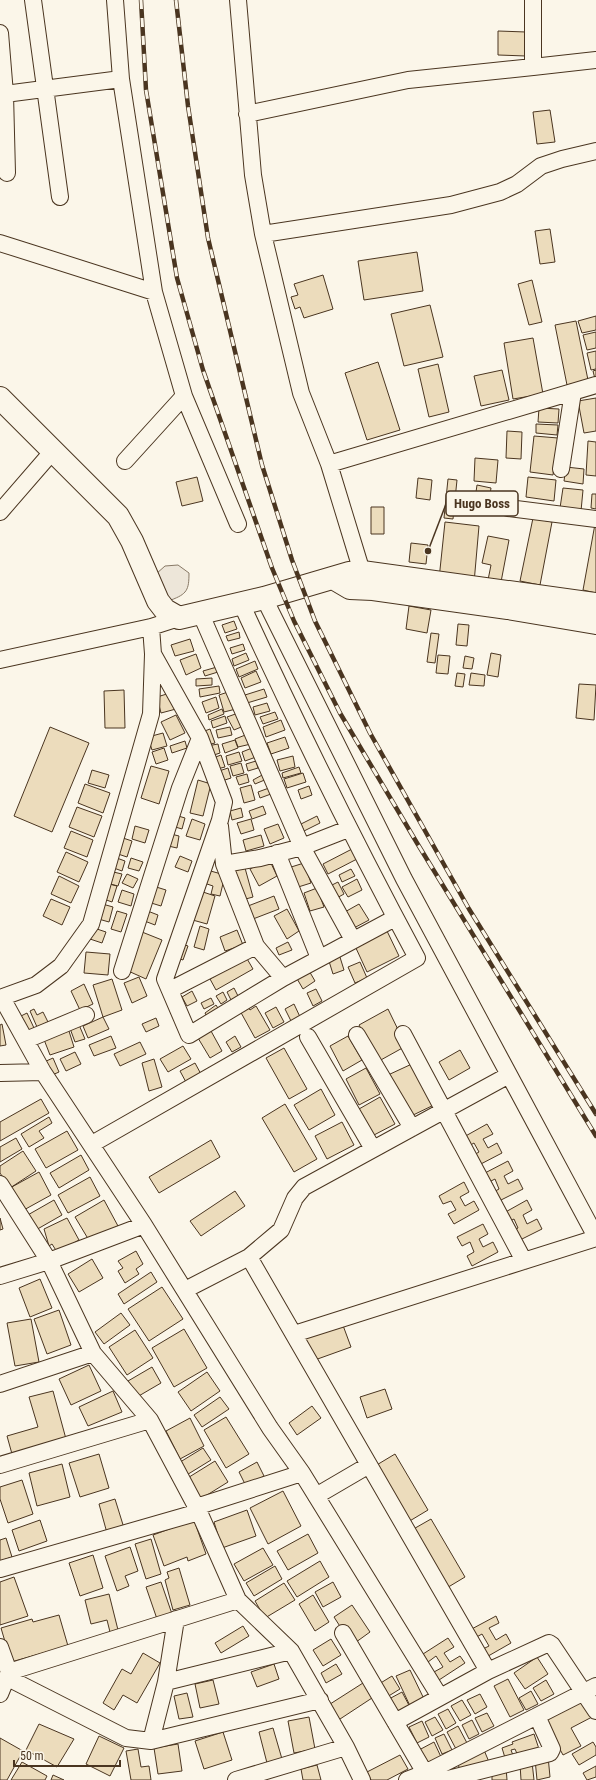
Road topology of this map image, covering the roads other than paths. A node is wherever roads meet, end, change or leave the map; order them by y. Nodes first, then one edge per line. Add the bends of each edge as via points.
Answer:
1 (34, 0) edge
2 (115, 0) edge
3 (238, 0) edge
4 (533, 0) edge
5 (0, 33) edge
6 (596, 60) edge
7 (533, 67) junction
8 (121, 79) junction
9 (45, 89) junction
10 (2, 94) edge
11 (247, 114) junction
12 (596, 150) edge
13 (7, 174) dead end
14 (60, 197) dead end
15 (263, 234) junction
16 (0, 243) edge
17 (154, 292) junction
18 (596, 385) edge
19 (573, 392) junction
20 (184, 396) junction
21 (0, 398) edge
22 (52, 452) junction
23 (124, 461) dead end
24 (329, 464) junction
25 (561, 469) dead end
26 (508, 508) dead end
27 (0, 512) edge
28 (596, 520) edge
29 (238, 524) dead end
30 (362, 572) junction
31 (333, 578) junction
32 (264, 598) junction
33 (241, 603) junction
34 (596, 604) edge
35 (200, 612) junction
36 (179, 618) junction
37 (596, 623) edge
38 (151, 627) junction
39 (153, 654) junction
40 (0, 660) edge
41 (200, 738) junction
42 (220, 820) junction
43 (348, 829) junction
44 (302, 848) junction
45 (277, 853) junction
46 (224, 864) junction
47 (395, 918) junction
48 (353, 940) junction
49 (256, 946) junction
50 (319, 958) junction
51 (122, 972) dead end
52 (283, 978) junction
53 (170, 990) junction
54 (1, 998) edge
55 (86, 1015) dead end
56 (403, 1034) dead end
57 (357, 1035) dead end
58 (308, 1037) dead end
59 (26, 1040) junction
60 (43, 1072) junction
61 (0, 1073) edge
62 (509, 1075) junction
63 (445, 1111) junction
64 (412, 1128) junction
65 (92, 1144) junction
66 (373, 1149) junction
67 (0, 1184) edge
68 (144, 1225) junction
69 (596, 1237) edge
70 (249, 1257) junction
71 (49, 1261) junction
72 (524, 1261) junction
73 (0, 1276) edge
74 (185, 1290) junction
75 (294, 1334) junction
76 (93, 1353) junction
77 (0, 1384) edge
78 (150, 1420) junction
79 (369, 1465) junction
80 (0, 1466) edge
81 (302, 1473) junction
82 (316, 1496) junction
83 (198, 1509) junction
84 (0, 1569) edge
85 (238, 1600) junction
86 (176, 1619) junction
87 (343, 1633) dead end
88 (0, 1648) edge
89 (291, 1651) junction
90 (488, 1671) junction
91 (9, 1675) junction
92 (166, 1682) junction
93 (590, 1689) edge
94 (0, 1694) edge
95 (440, 1697) junction
96 (320, 1700) junction
97 (596, 1711) edge
98 (537, 1716) junction
99 (395, 1722) junction
100 (151, 1741) junction
101 (346, 1747) junction
102 (430, 1776) edge
103 (236, 1780) edge
104 (362, 1780) edge
105 (406, 1780) edge
106 (444, 1780) edge

1 - 9 street
2 - 8 street
3 - 11 street
4 - 7 street
5 - 10 street
6 - 7 street
7 - 11 street via 408,80
8 - 9 street
8 - 17 street
9 - 10 street
9 - 14 street
10 - 13 street
11 - 15 street via 253,175
12 - 15 street via 541,166 517,184 500,192 451,205
15 - 24 street via 301,394
16 - 17 street
17 - 20 street
18 - 19 street
19 - 24 street
19 - 25 street
20 - 23 street
20 - 29 street
21 - 22 highway
22 - 27 street
22 - 36 highway via 118,516 132,541 158,601 165,610
24 - 30 street
26 - 28 street
30 - 31 highway
30 - 34 highway
31 - 32 highway
31 - 37 highway via 350,588 373,588
32 - 33 highway
32 - 62 street via 404,879
33 - 35 highway
33 - 43 street
35 - 36 highway
35 - 44 street
36 - 38 street
38 - 39 street
38 - 40 street
39 - 41 street
39 - 54 street via 151,714 91,924 60,966 36,985
41 - 42 street via 224,802
41 - 51 street via 180,788
42 - 46 street
42 - 53 street via 164,979
43 - 44 street
43 - 47 street
44 - 45 street
44 - 48 street
45 - 46 street
45 - 50 street
46 - 49 street
47 - 48 street
47 - 65 street via 416,958
48 - 50 street
49 - 52 street
49 - 53 street
50 - 52 street
52 - 53 street via 189,1035
54 - 59 street
55 - 59 street
56 - 63 street
57 - 64 street
58 - 66 street
59 - 60 street
60 - 61 street
60 - 65 street
62 - 63 street
62 - 69 street
63 - 64 street
63 - 72 street
64 - 66 street
65 - 68 street
66 - 70 street via 304,1188 295,1198 281,1230
67 - 71 street
68 - 71 street
68 - 74 street
69 - 72 street
70 - 74 street
70 - 75 street
71 - 73 street
71 - 76 street
72 - 75 street
74 - 81 street via 270,1428
75 - 79 street
76 - 77 street
76 - 78 street
78 - 80 street
78 - 83 street
79 - 82 street
79 - 90 street
81 - 82 street
81 - 83 street
82 - 95 street
83 - 84 street
83 - 85 street
85 - 86 street
85 - 89 street
86 - 91 street
86 - 92 street
87 - 99 street
88 - 91 street
89 - 92 street
89 - 96 street
90 - 93 street via 548,1643
90 - 95 street
91 - 94 street
91 - 100 street via 126,1738
92 - 100 street
93 - 97 street
93 - 98 street
95 - 99 street
96 - 100 street
96 - 101 street
98 - 102 street
98 - 106 street via 552,1749 550,1753
99 - 102 street
101 - 103 street
101 - 104 street
102 - 105 street

